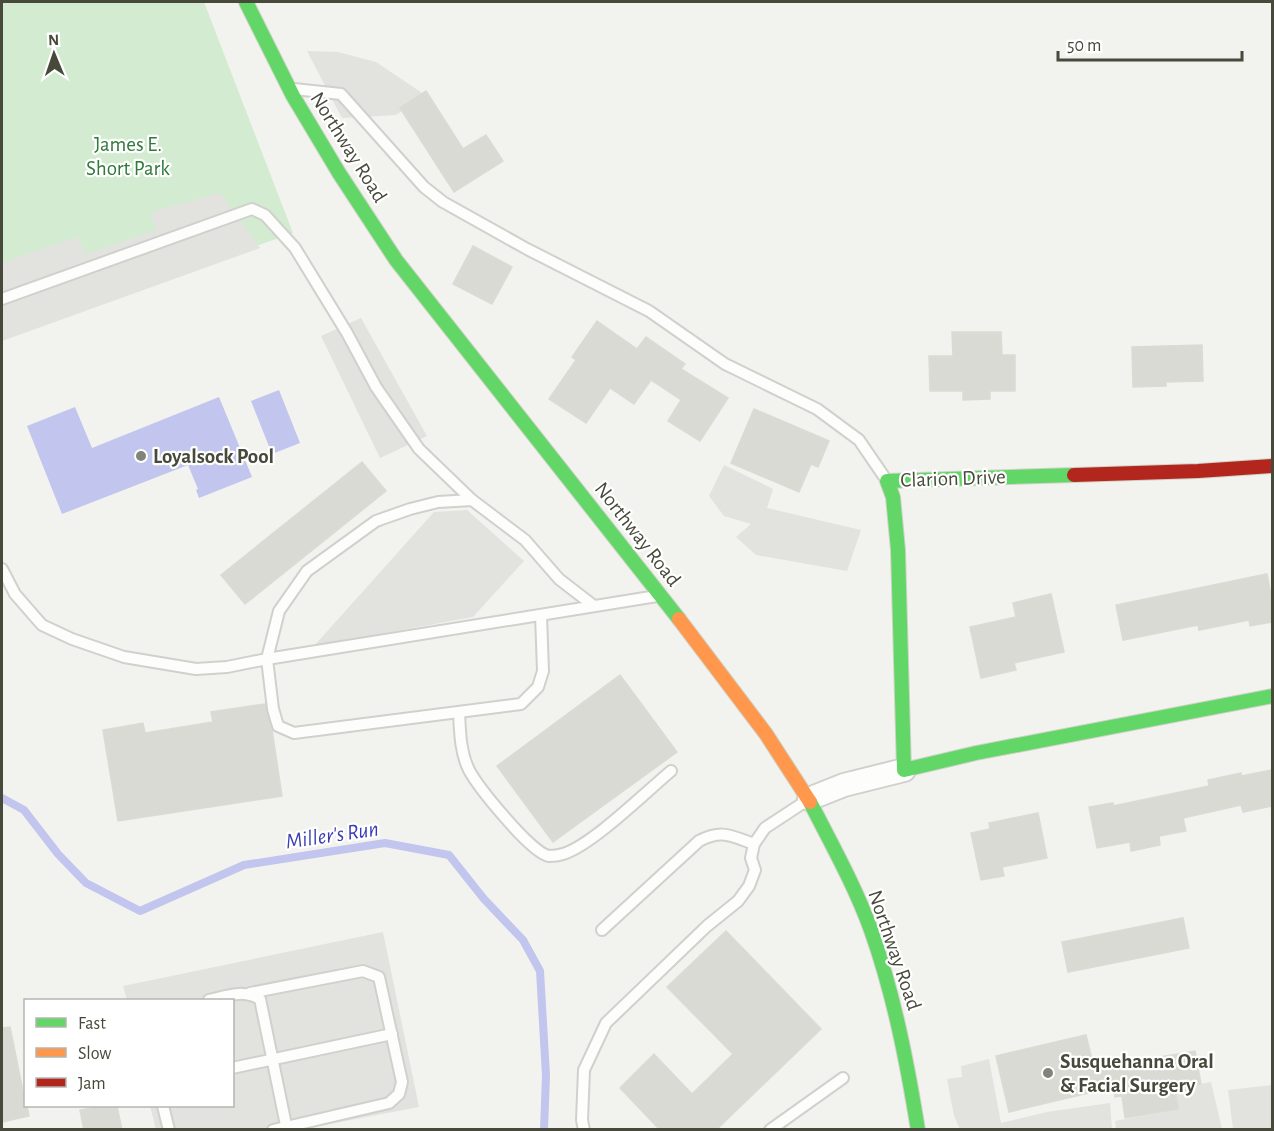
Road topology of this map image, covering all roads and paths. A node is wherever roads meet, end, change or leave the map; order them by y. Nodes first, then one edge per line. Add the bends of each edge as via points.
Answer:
1 (246, 2) edge
2 (290, 89) junction
3 (2, 299) edge
4 (1272, 466) edge
5 (887, 481) junction
6 (472, 500) junction
7 (2, 569) edge
8 (661, 595) junction
9 (594, 606) junction
10 (542, 615) junction
11 (267, 659) junction
12 (1272, 696) edge
13 (459, 712) junction
14 (904, 770) junction
15 (671, 771) dead end
16 (809, 799) junction
17 (754, 844) junction
18 (602, 930) dead end
19 (250, 993) junction
20 (212, 999) edge
21 (392, 1034) junction
22 (272, 1059) junction
23 (234, 1068) edge
24 (843, 1078) dead end
25 (163, 1107) edge
26 (287, 1128) edge
27 (168, 1130) edge
28 (273, 1130) edge
29 (584, 1130) edge
30 (770, 1130) edge
31 (918, 1130) edge

1 - 2 street, Northway Road
2 - 5 lane via 341,94 443,202 648,311 725,364 817,409 859,440
2 - 8 street, Northway Road via 396,260
3 - 6 lane via 252,208 266,215 295,248 376,387 419,449
4 - 5 street, Clarion Drive
5 - 14 street, Clarion Drive via 898,550
6 - 9 lane via 525,540 559,579
6 - 11 lane via 438,502 376,521 307,571 279,611
7 - 11 lane via 15,594 42,625 124,657 196,669
8 - 9 lane
8 - 16 street, Northway Road via 766,734
9 - 10 lane
10 - 11 lane
10 - 13 lane via 543,671 538,687 521,704
11 - 13 lane via 278,726 294,733
12 - 14 street
13 - 15 lane via 460,743 469,769 504,816 535,848 549,856 564,854 587,842
14 - 16 street via 844,785
16 - 17 lane via 765,828
16 - 31 street, Northway Road via 870,928 908,1066
17 - 18 lane via 714,834 699,841
17 - 29 lane via 751,858 755,870 738,901 606,1023 584,1070
19 - 20 lane
19 - 21 lane via 363,971 380,977
19 - 22 lane via 260,999
21 - 22 lane
21 - 26 lane via 402,1082 399,1094 389,1102
22 - 23 lane
22 - 26 lane
24 - 30 lane
25 - 27 lane
26 - 28 lane

